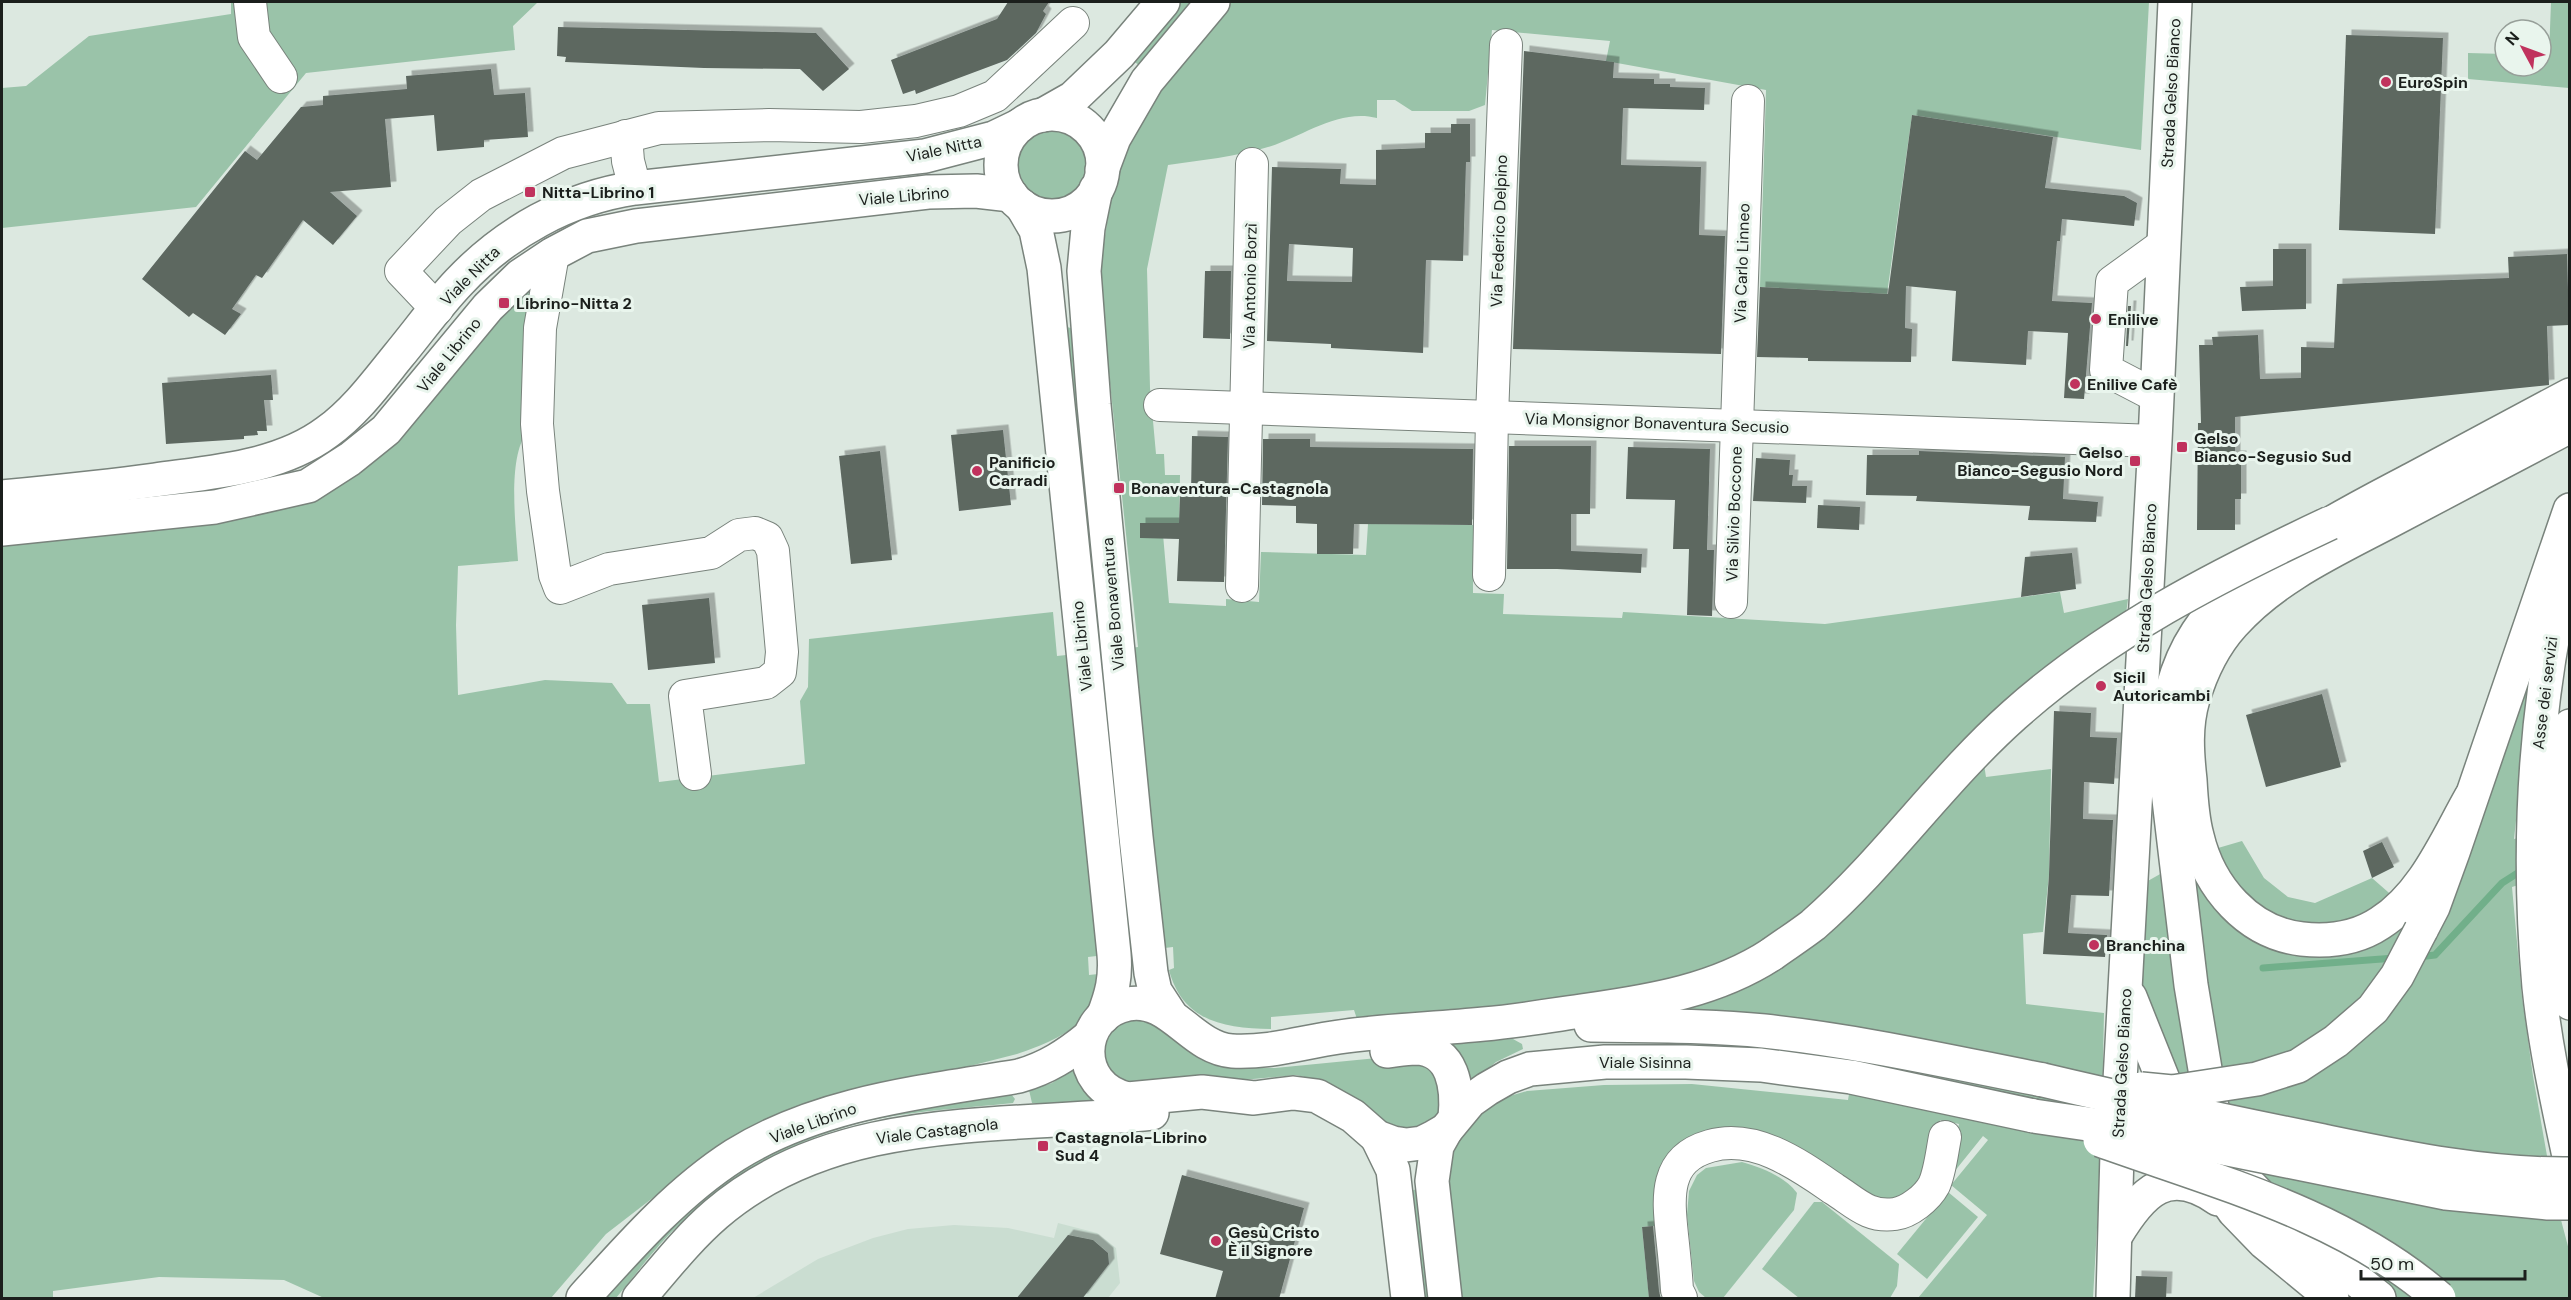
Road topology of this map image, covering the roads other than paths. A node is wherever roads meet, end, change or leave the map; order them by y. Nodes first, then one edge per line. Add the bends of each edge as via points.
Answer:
1 (250, 2) edge
2 (1163, 2) edge
3 (1213, 2) edge
4 (2175, 2) edge
5 (1073, 23) dead end
6 (1506, 45) dead end
7 (282, 77) dead end
8 (1748, 100) dead end
9 (1031, 120) junction
10 (626, 136) junction
11 (1252, 164) dead end
12 (1099, 179) junction
13 (635, 188) junction
14 (1016, 201) junction
15 (2163, 245) junction
16 (553, 254) junction
17 (437, 309) junction
18 (2570, 395) edge
19 (2156, 396) junction
20 (1160, 405) dead end
21 (1248, 408) junction
22 (1492, 417) junction
23 (1737, 426) junction
24 (2570, 426) edge
25 (2155, 441) junction
26 (2, 497) edge
27 (2570, 510) edge
28 (2330, 523) junction
29 (2, 529) edge
30 (2570, 554) edge
31 (1490, 575) dead end
32 (1242, 586) dead end
33 (1731, 602) dead end
34 (2570, 726) edge
35 (695, 774) dead end
36 (2471, 796) junction
37 (2548, 829) junction
38 (2548, 879) junction
39 (2126, 987) junction
40 (2570, 1003) edge
41 (1170, 1014) junction
42 (1487, 1024) junction
43 (1096, 1027) junction
44 (1277, 1050) junction
45 (2043, 1080) junction
46 (1254, 1098) junction
47 (2034, 1116) junction
48 (2118, 1117) junction
49 (1450, 1124) junction
50 (2185, 1135) junction
51 (1377, 1137) junction
52 (1945, 1137) dead end
53 (2570, 1161) edge
54 (2570, 1174) edge
55 (2221, 1202) junction
56 (2570, 1203) edge
57 (2116, 1235) junction
58 (583, 1299) edge
59 (639, 1299) edge
60 (1408, 1299) edge
61 (1445, 1299) edge
62 (1681, 1299) edge
63 (2113, 1299) edge
64 (2332, 1299) edge
65 (2379, 1299) edge
66 (2439, 1299) edge

1 - 7 street via 254,37
2 - 9 main road, Viale Nitta via 1119,54 1073,98
3 - 12 main road, Viale Bonaventura via 1147,81 1114,138
4 - 15 main road, Strada Gelso Bianco
5 - 10 street via 995,96 959,111 861,127 700,126 659,128
6 - 22 street, Via Federico Delpino
8 - 23 street, Via Carlo Linneo
9 - 12 main road via 1063,115 1086,128 1100,150
9 - 13 main road, Viale Nitta via 994,138 925,156
9 - 14 main road via 1007,140 1001,159 1003,178
10 - 13 street
10 - 17 street via 563,153 481,195 448,221 401,271
11 - 21 street, Via Antonio Borzì
12 - 14 main road via 1084,204 1066,214 1040,214
12 - 41 main road, Viale Bonaventura via 1088,228 1084,272 1149,950 1155,991
13 - 17 main road, Viale Nitta via 614,191 536,221 495,248
14 - 16 main road, Viale Librino via 976,191 928,192 636,226 587,236
14 - 43 main road, Viale Librino via 1036,230 1044,268 1114,954 1114,989
15 - 19 main road, Strada Gelso Bianco
15 - 19 street via 2112,282 2106,370
16 - 29 main road, Viale Librino via 520,276 488,307 386,430 308,486 215,507
16 - 35 street via 540,328 537,424 543,491 560,588 609,569 711,553 739,535 755,533 767,538 773,551 782,652 780,672 766,682 685,696
17 - 26 main road, Viale Nitta via 371,389 328,432 294,451 210,473
18 - 28 main road
19 - 25 main road, Strada Gelso Bianco
20 - 21 street, Via Monsignor Bonaventura Secusio
21 - 22 street, Via Monsignor Bonaventura Secusio
21 - 32 street, Via Antonio Borzì
22 - 23 street, Via Monsignor Bonaventura Secusio
22 - 31 street, Via Federico Delpino
23 - 25 street, Via Monsignor Bonaventura Secusio
23 - 33 street, Via Silvio Boccone
24 - 36 main road via 2314,562 2265,594 2217,646 2192,701 2187,750 2197,836 2207,866 2221,890 2240,911 2266,929 2324,941 2351,937 2380,924 2422,882
25 - 39 main road, Strada Gelso Bianco
27 - 36 main road
28 - 42 main road, bridge via 2235,567 2071,666 1980,747 1836,903 1772,954 1738,974 1687,992
28 - 65 main road, bridge via 2241,583 2197,633 2171,691 2163,749 2191,985 2221,1142 2235,1170 2304,1238
30 - 37 main road, Asse dei servizi via 2546,667 2538,740
34 - 37 main road, Asse dei servizi
36 - 45 main road, bridge via 2433,907 2397,976 2373,1009 2336,1041 2298,1066 2257,1079 2172,1092
37 - 38 main road
38 - 40 main road
38 - 53 main road via 2540,988 2552,1078
39 - 48 main road, Strada Gelso Bianco
39 - 50 main road
41 - 43 main road via 1140,1003 1117,1008
41 - 44 main road via 1186,1030 1210,1044 1228,1050
42 - 44 main road via 1339,1037
42 - 45 main road via 1698,1026 1765,1031
43 - 46 main road via 1088,1049 1091,1071 1108,1093 1128,1099 1202,1092
43 - 58 main road, Viale Librino via 1060,1059 1039,1070 842,1110 804,1122 735,1155 661,1216
44 - 49 main road via 1340,1055 1415,1048 1430,1051 1444,1062 1453,1077 1457,1095
45 - 54 main road, bridge via 2428,1162 2485,1170
46 - 51 main road via 1293,1093 1317,1096 1353,1116
46 - 59 main road, Viale Castagnola via 1203,1108 886,1135 840,1147 755,1186 717,1213 686,1242
47 - 49 main road, Viale Sisinna via 1851,1077 1750,1064 1616,1062 1530,1069 1508,1077 1470,1101
47 - 56 main road, bridge via 2149,1133 2446,1193
47 - 66 main road, bridge via 2273,1202 2328,1226 2388,1261
48 - 50 main road via 2136,1112 2156,1115
48 - 55 main road via 2127,1131
48 - 57 main road, Strada Gelso Bianco
49 - 51 main road via 1422,1143 1406,1145
49 - 61 main road, Viale Sisinna via 1437,1146 1432,1180
50 - 55 main road
51 - 60 main road via 1394,1170
52 - 62 street via 1934,1186 1915,1206 1897,1214 1877,1215 1861,1209 1812,1174 1763,1148 1733,1142 1692,1154 1674,1173 1668,1198
55 - 57 main road via 2189,1185 2157,1187 2137,1203
55 - 64 main road
57 - 63 main road, Strada Gelso Bianco

